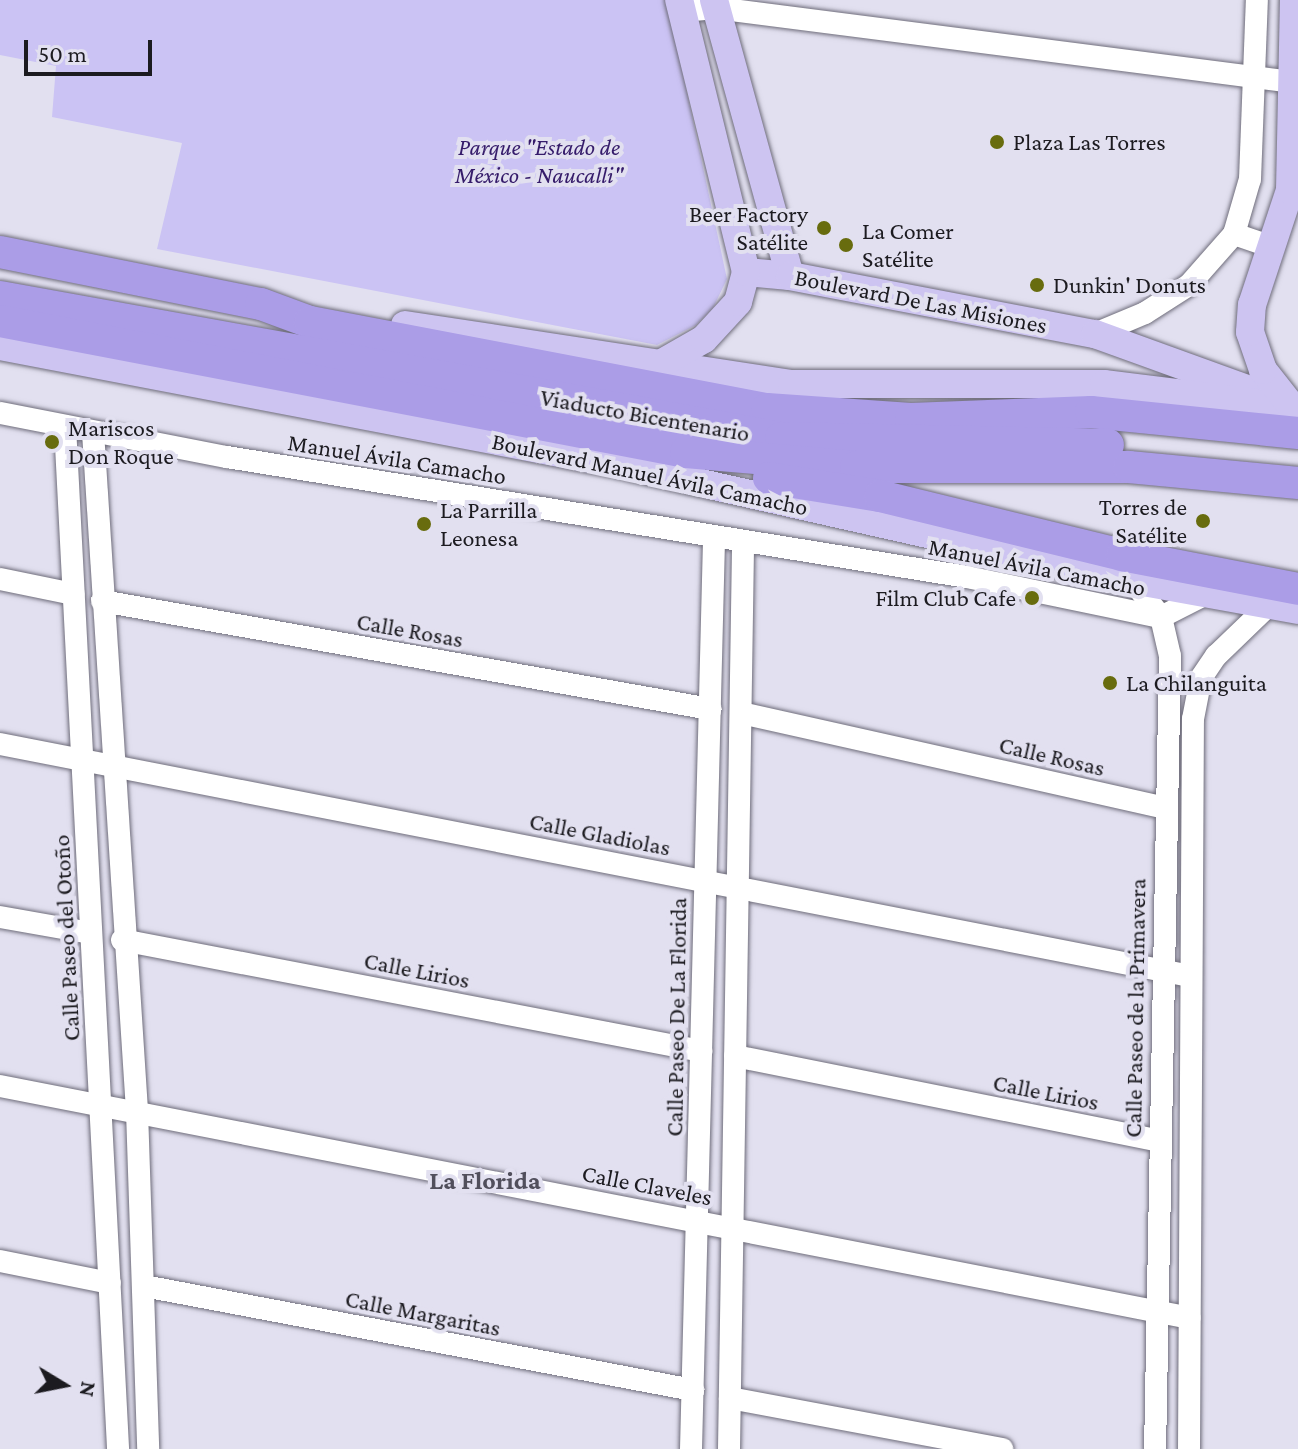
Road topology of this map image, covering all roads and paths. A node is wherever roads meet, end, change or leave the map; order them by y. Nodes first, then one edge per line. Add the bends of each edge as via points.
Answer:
1 (1257, 0) edge
2 (1294, 0) edge
3 (715, 4) edge
4 (681, 5) edge
5 (1256, 81) junction
6 (1293, 82) junction
7 (1234, 234) junction
8 (1272, 247) junction
9 (0, 252) edge
10 (746, 272) junction
11 (790, 276) junction
12 (0, 297) edge
13 (261, 304) junction
14 (0, 321) edge
15 (1095, 334) junction
16 (0, 346) edge
17 (657, 366) junction
18 (0, 413) edge
19 (1296, 416) edge
20 (65, 426) junction
21 (93, 432) junction
22 (686, 452) junction
23 (1298, 461) edge
24 (1298, 483) edge
25 (714, 538) junction
26 (743, 543) junction
27 (0, 579) edge
28 (1132, 580) junction
29 (1298, 589) edge
30 (1208, 593) junction
31 (73, 594) junction
32 (102, 601) junction
33 (1269, 605) junction
34 (1298, 610) edge
35 (1161, 617) junction
36 (710, 709) junction
37 (741, 713) junction
38 (0, 744) edge
39 (84, 759) junction
40 (113, 765) junction
41 (1165, 808) junction
42 (706, 881) junction
43 (738, 887) junction
44 (0, 917) edge
45 (91, 933) junction
46 (122, 940) junction
47 (1161, 969) junction
48 (1190, 976) junction
49 (701, 1051) junction
50 (735, 1056) junction
51 (0, 1086) edge
52 (99, 1104) junction
53 (137, 1111) junction
54 (1159, 1141) junction
55 (697, 1221) junction
56 (733, 1228) junction
57 (0, 1261) edge
58 (110, 1283) junction
59 (144, 1286) junction
60 (1157, 1312) junction
61 (1190, 1318) junction
62 (693, 1390) junction
63 (730, 1398) junction
64 (124, 1448) edge
65 (148, 1449) edge
66 (691, 1449) edge
67 (729, 1449) edge
68 (1002, 1449) edge
69 (1155, 1449) edge
70 (1189, 1449) edge

1 - 5 street
2 - 6 main road
3 - 4 street
3 - 5 street
3 - 11 main road
4 - 10 main road
5 - 6 street
5 - 7 street via 1250,179
6 - 8 main road via 1290,190
7 - 8 street
7 - 15 street via 1189,285 1145,313
8 - 19 main road via 1252,305 1250,332 1263,370
9 - 13 highway
10 - 11 main road, Boulevard De Las Misiones
10 - 17 main road via 738,302 704,339
11 - 15 main road, Boulevard De Las Misiones
12 - 23 highway, Viaducto Bicentenario via 781,438 1106,445
13 - 17 main road
13 - 19 highway via 310,322 767,409 911,419 1091,412
14 - 22 highway, Boulevard Manuel Ávila Camacho
15 - 19 main road, Boulevard De Las Misiones
16 - 28 main road, Boulevard Manuel Ávila Camacho via 626,466
17 - 19 main road via 792,384 1104,384
18 - 20 street, Manuel Ávila Camacho
20 - 21 street, Manuel Ávila Camacho
20 - 31 street, Calle Paseo del Otoño
21 - 25 street, Manuel Ávila Camacho
21 - 32 street
22 - 24 highway, Boulevard Manuel Ávila Camacho via 856,467 1129,467
22 - 29 highway via 775,479 880,496 1122,555
25 - 26 street, Manuel Ávila Camacho
25 - 36 street, Calle Paseo De La Florida
26 - 35 street, Manuel Ávila Camacho via 967,577
26 - 37 street
27 - 31 street
28 - 30 main road, Boulevard Manuel Ávila Camacho
28 - 35 street, Calle Paseo de la Primavera
30 - 33 main road, Boulevard Manuel Ávila Camacho
30 - 35 street, Manuel Ávila Camacho
31 - 39 street, Calle Paseo del Otoño
32 - 36 street, Calle Rosas
32 - 40 street
33 - 34 main road, Boulevard Manuel Ávila Camacho
33 - 48 street via 1216,656 1195,698
35 - 41 street, Calle Paseo de la Primavera via 1170,656
36 - 42 street, Calle Paseo De La Florida
37 - 41 street, Calle Rosas
37 - 43 street
38 - 39 street, Calle Gladiolas
39 - 40 street, Calle Gladiolas
39 - 45 street, Calle Paseo del Otoño
40 - 42 street, Calle Gladiolas
40 - 46 street
41 - 47 street, Calle Paseo de la Primavera
42 - 43 street, Calle Gladiolas
42 - 49 street, Calle Paseo De La Florida
43 - 47 street, Calle Gladiolas
43 - 50 street
44 - 45 street
45 - 52 street, Calle Paseo del Otoño
46 - 49 street, Calle Lirios
46 - 53 street
47 - 48 street, Calle Gladiolas
47 - 54 street, Calle Paseo de la Primavera
48 - 61 street
49 - 55 street, Calle Paseo De La Florida
50 - 54 street, Calle Lirios
50 - 56 street
51 - 52 street, Calle Claveles
52 - 53 street, Calle Claveles
52 - 58 street, Calle Paseo del Otoño
53 - 55 street, Calle Claveles
53 - 59 street
54 - 60 street, Calle Paseo de la Primavera
55 - 56 street, Calle Claveles
55 - 62 street, Calle Paseo De La Florida
56 - 60 street, Calle Claveles
56 - 63 street
57 - 58 street
58 - 64 street, Calle Paseo del Otoño
59 - 62 street, Calle Margaritas
59 - 65 street
60 - 61 street, Calle Claveles
60 - 69 street, Calle Paseo de la Primavera
61 - 70 street
62 - 66 street, Calle Paseo De La Florida
63 - 67 street
63 - 68 street

